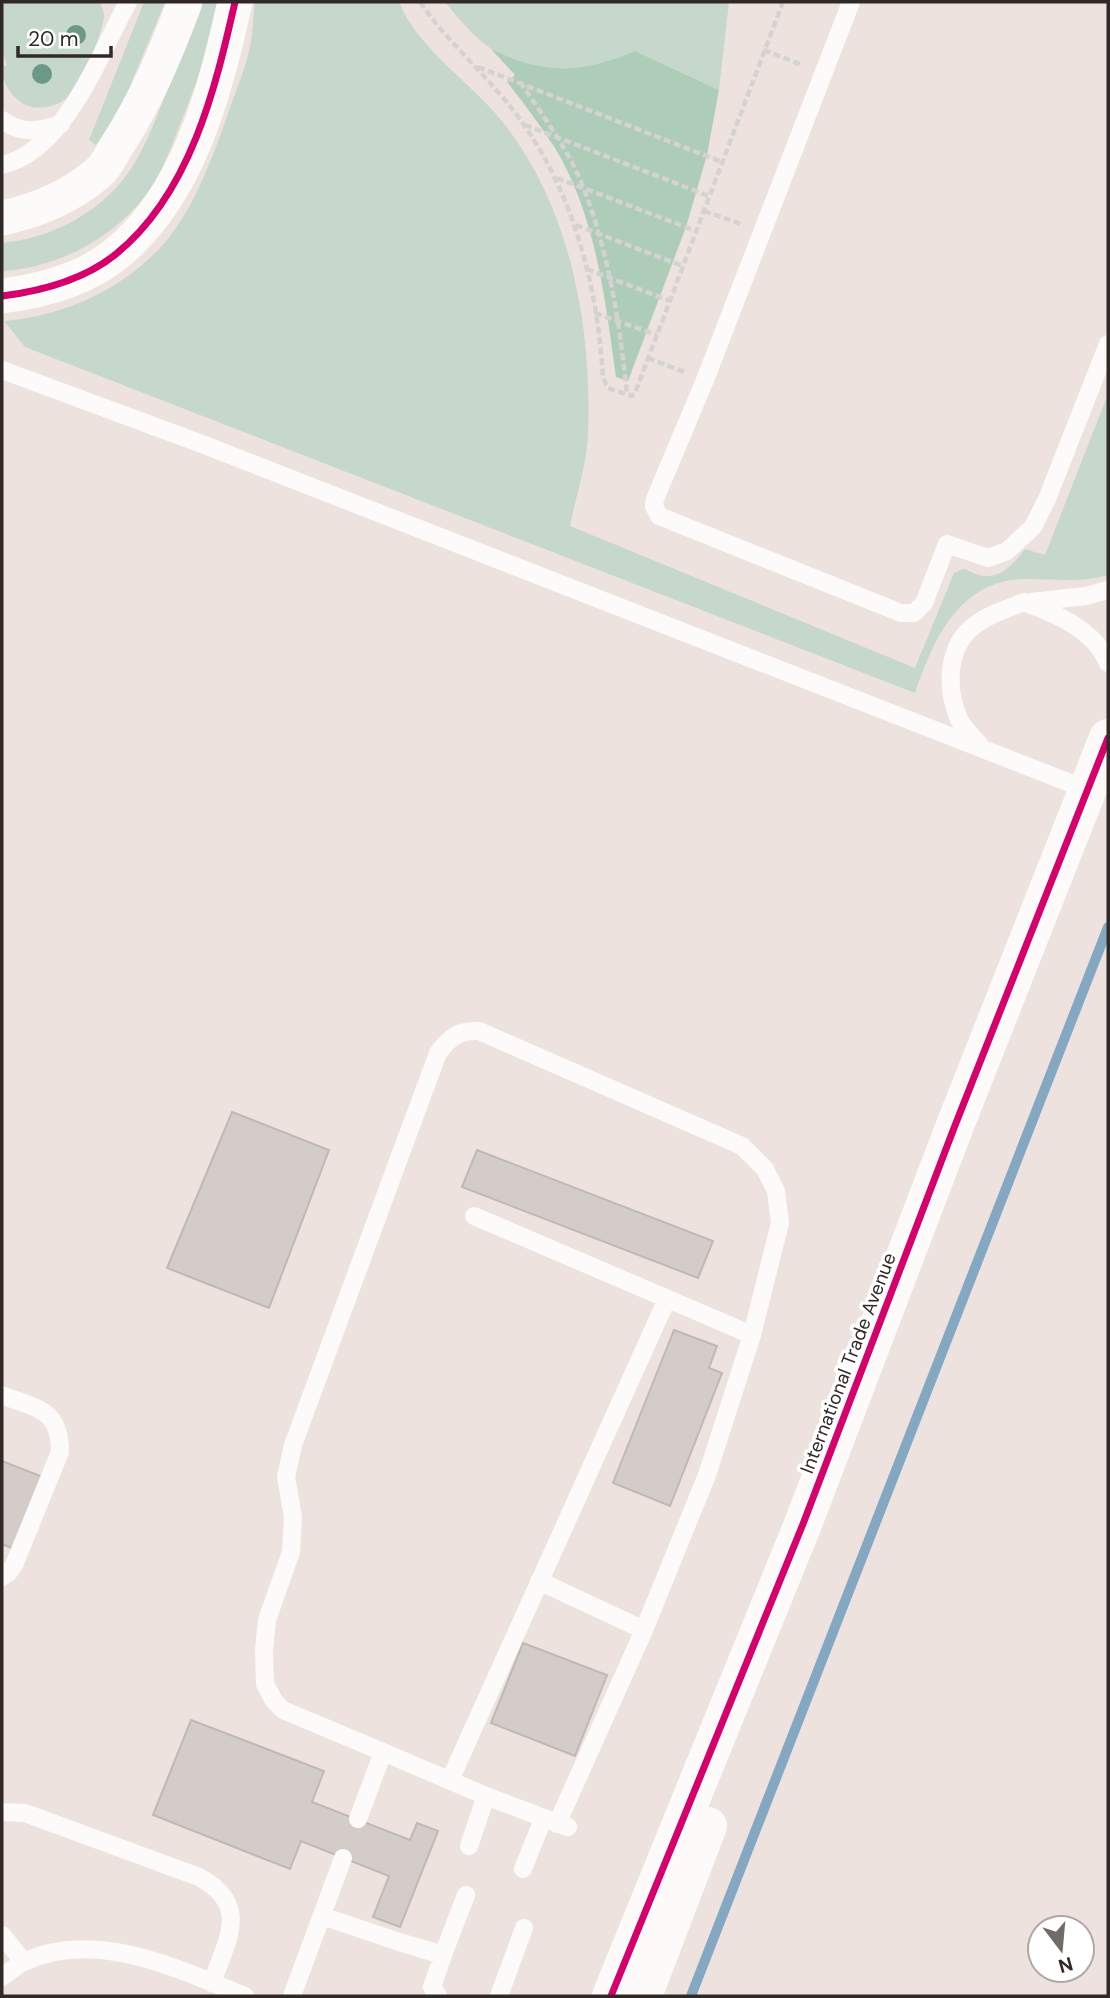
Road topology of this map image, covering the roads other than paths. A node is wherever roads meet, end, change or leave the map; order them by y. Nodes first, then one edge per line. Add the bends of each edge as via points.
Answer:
1 (128, 2) edge
2 (186, 2) edge
3 (236, 2) edge
4 (851, 2) edge
5 (2, 120) edge
6 (61, 124) junction
7 (2, 165) edge
8 (2, 218) edge
9 (2, 296) edge
10 (1108, 344) edge
11 (2, 370) edge
12 (1108, 590) edge
13 (1024, 602) junction
14 (1108, 663) edge
15 (1108, 738) edge
16 (981, 747) junction
17 (1088, 790) junction
18 (474, 1216) dead end
19 (667, 1299) junction
20 (752, 1335) junction
21 (2, 1395) edge
22 (803, 1524) junction
23 (2, 1577) edge
24 (540, 1581) junction
25 (643, 1630) junction
26 (383, 1752) junction
27 (450, 1780) junction
28 (486, 1796) junction
29 (2, 1812) edge
30 (358, 1819) dead end
31 (556, 1823) junction
32 (469, 1846) dead end
33 (343, 1858) dead end
34 (523, 1869) dead end
35 (466, 1895) dead end
36 (322, 1916) junction
37 (524, 1928) dead end
38 (2, 1935) edge
39 (443, 1955) junction
40 (24, 1962) junction
41 (2, 1977) edge
42 (212, 1983) junction
43 (245, 1996) edge
44 (292, 1996) edge
45 (438, 1996) edge
46 (499, 1996) edge
47 (611, 1996) edge
48 (643, 1996) edge

1 - 6 lane
2 - 8 street via 157,75 100,172 59,199
3 - 9 street via 205,112 180,174 151,218 116,254 83,273 54,287
4 - 10 lane via 655,499 659,516 914,613 924,603 947,544 988,558 1007,551 1033,527
5 - 6 lane via 24,132
6 - 7 lane via 34,151
11 - 16 lane
12 - 13 lane
13 - 14 lane via 1087,634 1103,650
13 - 16 lane via 972,626 956,649 950,672 952,699 960,721
15 - 17 street, International Trade Avenue
16 - 17 lane
17 - 22 street, International Trade Avenue
18 - 19 lane
19 - 20 lane
19 - 24 lane
20 - 25 lane via 707,1475
20 - 26 lane via 780,1223 776,1191 765,1169 742,1146 479,1031 447,1040 438,1053 293,1445 286,1477 293,1517 291,1552 267,1620 264,1650 265,1684 283,1710
21 - 23 lane via 44,1412 55,1422 60,1452 13,1565
22 - 47 street, International Trade Avenue
22 - 48 street, International Trade Avenue via 723,1787
24 - 25 lane
24 - 27 lane
25 - 31 lane
26 - 27 lane
26 - 30 lane
27 - 28 lane
28 - 31 lane
28 - 32 lane
29 - 42 lane via 26,1813 217,1886 232,1912
31 - 34 lane
33 - 36 lane
35 - 39 lane
36 - 39 lane
36 - 44 lane
37 - 46 lane
38 - 40 lane
39 - 45 lane via 432,1987
40 - 41 lane
40 - 42 lane via 66,1950 100,1948
42 - 43 lane

